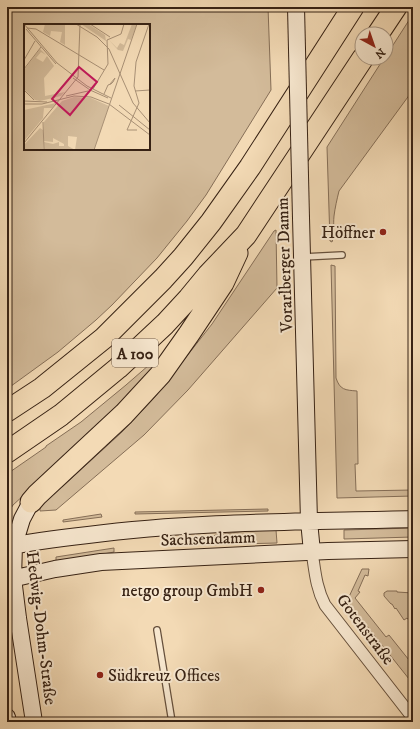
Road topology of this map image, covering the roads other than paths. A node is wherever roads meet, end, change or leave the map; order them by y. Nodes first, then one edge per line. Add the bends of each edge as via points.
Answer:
1 (296, 7) edge
2 (353, 7) edge
3 (396, 7) edge
4 (383, 26) edge
5 (358, 66) edge
6 (246, 235) junction
7 (342, 255) dead end
8 (302, 257) junction
9 (7, 410) edge
10 (7, 452) edge
11 (31, 502) joint
12 (413, 519) edge
13 (309, 521) junction
14 (9, 549) edge
15 (413, 549) edge
16 (312, 552) junction
17 (10, 579) edge
18 (157, 630) dead end
19 (7, 718) edge
20 (413, 718) edge
21 (8, 722) edge
22 (34, 722) edge
23 (172, 722) edge

1 - 8 main road, Vorarlberger Damm, bridge
2 - 9 highway, A 100 via 250,167 183,257 104,338 42,388
3 - 4 highway
5 - 6 highway, A 100
6 - 10 highway, A 100 via 165,324 124,363 60,415
6 - 11 highway via 223,283 160,375 124,414
7 - 8 lane
8 - 13 main road, Vorarlberger Damm
11 - 14 main road, Hedwig-Dohm-Straße
12 - 13 main road, Sachsendamm
13 - 14 main road, Sachsendamm via 128,530 55,539
13 - 16 main road, Vorarlberger Damm
14 - 17 main road, Hedwig-Dohm-Straße
15 - 16 main road, Sachsendamm
16 - 17 main road, Sachsendamm via 101,562
16 - 20 street, Gotenstraße via 316,583 325,605
17 - 22 main road, Hedwig-Dohm-Straße
18 - 23 lane
19 - 21 main road

